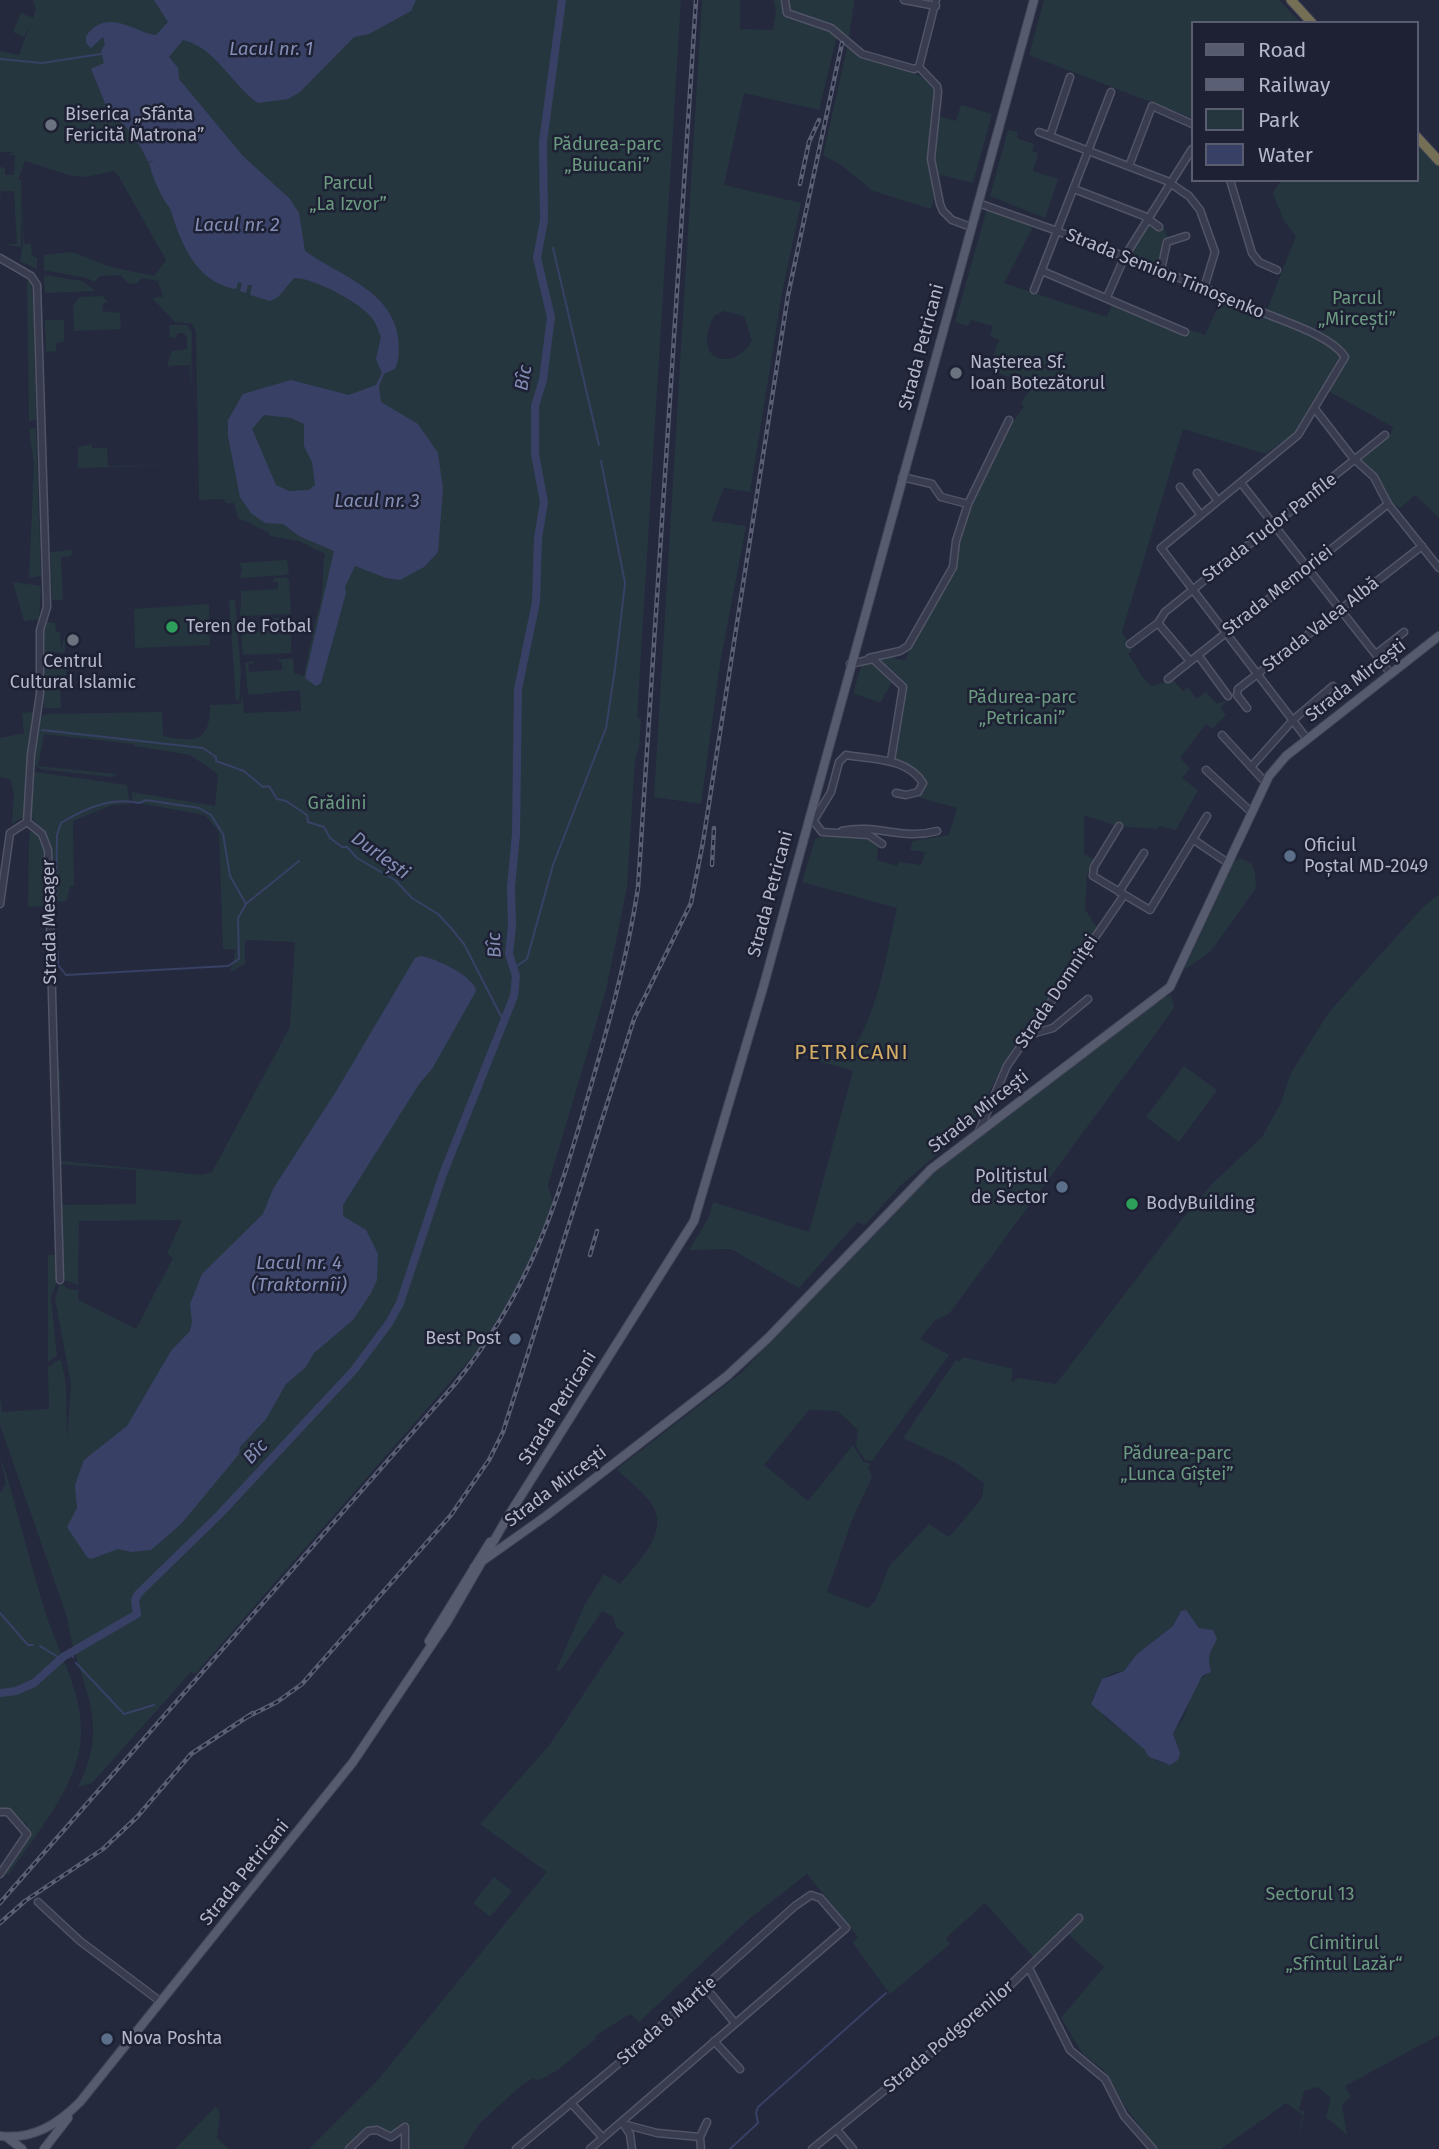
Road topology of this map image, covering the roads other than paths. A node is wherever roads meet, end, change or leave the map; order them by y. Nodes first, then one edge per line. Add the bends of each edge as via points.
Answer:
1 (785, 0) edge
2 (904, 0) edge
3 (1034, 0) edge
4 (1291, 0) edge
5 (937, 2) edge
6 (1310, 21) edge
7 (919, 66) junction
8 (1070, 77) dead end
9 (1111, 92) dead end
10 (1190, 123) edge
11 (1039, 132) dead end
12 (1050, 136) junction
13 (1418, 138) edge
14 (1089, 150) junction
15 (1190, 152) edge
16 (1439, 161) edge
17 (1129, 166) junction
18 (1231, 182) edge
19 (1170, 184) junction
20 (1074, 189) junction
21 (978, 203) junction
22 (1147, 220) junction
23 (971, 227) junction
24 (1159, 227) dead end
25 (1057, 231) junction
26 (1186, 236) dead end
27 (1125, 256) junction
28 (0, 258) edge
29 (1161, 270) junction
30 (1277, 270) dead end
31 (1042, 271) junction
32 (1204, 288) junction
33 (1034, 290) dead end
34 (1107, 297) junction
35 (1185, 332) dead end
36 (1315, 409) junction
37 (1009, 420) dead end
38 (1385, 435) dead end
39 (1356, 460) junction
40 (1197, 473) dead end
41 (902, 477) junction
42 (1241, 483) junction
43 (1180, 487) dead end
44 (1218, 501) junction
45 (968, 504) junction
46 (1388, 504) junction
47 (1200, 514) junction
48 (1274, 525) junction
49 (1422, 546) junction
50 (1307, 568) junction
51 (1439, 568) edge
52 (1191, 590) junction
53 (1341, 610) junction
54 (1158, 623) junction
55 (1404, 632) dead end
56 (1224, 633) junction
57 (1439, 636) edge
58 (1130, 644) dead end
59 (1376, 654) junction
60 (1198, 655) junction
61 (869, 658) junction
62 (1190, 661) junction
63 (850, 664) junction
64 (1391, 674) junction
65 (1257, 676) junction
66 (1168, 679) dead end
67 (1333, 686) dead end
68 (1228, 696) dead end
69 (1247, 708) dead end
70 (1293, 720) junction
71 (1222, 735) dead end
72 (1307, 739) junction
73 (891, 760) junction
74 (1251, 766) junction
75 (1206, 770) dead end
76 (1265, 782) junction
77 (896, 793) dead end
78 (1250, 811) junction
79 (1207, 816) dead end
80 (811, 820) junction
81 (27, 822) junction
82 (1119, 826) dead end
83 (842, 831) junction
84 (937, 831) dead end
85 (1194, 840) junction
86 (882, 844) dead end
87 (1144, 853) dead end
88 (1228, 863) junction
89 (1122, 893) junction
90 (0, 904) edge
91 (1087, 999) dead end
92 (1028, 1035) junction
93 (979, 1131) junction
94 (60, 1280) dead end
95 (503, 1526) junction
96 (485, 1560) junction
97 (474, 1567) junction
98 (422, 1658) junction
99 (0, 1812) edge
100 (0, 1874) edge
101 (38, 1902) dead end
102 (1079, 1918) dead end
103 (1029, 1968) junction
104 (705, 1987) junction
105 (161, 2001) junction
106 (735, 2023) junction
107 (715, 2041) junction
108 (740, 2069) dead end
109 (80, 2102) junction
110 (570, 2103) junction
111 (707, 2122) dead end
112 (622, 2123) junction
113 (837, 2130) junction
114 (1, 2137) edge
115 (700, 2137) junction
116 (603, 2138) junction
117 (22, 2149) edge
118 (44, 2149) edge
119 (349, 2149) edge
120 (405, 2149) edge
121 (516, 2149) edge
122 (590, 2149) edge
123 (632, 2149) edge
124 (701, 2149) edge
125 (812, 2149) edge
126 (853, 2149) edge
127 (1153, 2149) edge

1 - 7 street via 787,13 831,28 862,54 914,69
2 - 5 street
3 - 21 main road, Strada Petricani
4 - 6 highway
5 - 7 street
7 - 23 street via 938,92 931,159 943,211
8 - 12 street
9 - 14 street
10 - 17 street via 1152,106
11 - 12 street
12 - 14 street
13 - 16 highway
14 - 17 street
14 - 20 street
15 - 19 street
17 - 19 street
18 - 30 street via 1252,253 1259,262
19 - 22 street
19 - 32 street via 1189,196 1205,220 1215,252
20 - 22 street
20 - 25 street
21 - 23 main road, Strada Petricani
21 - 25 street, Strada Semion Timoșenko
22 - 24 street
22 - 27 street
23 - 41 main road, Strada Petricani
25 - 27 street, Strada Semion Timoșenko
25 - 31 street
26 - 29 street via 1167,242
27 - 29 street, Strada Semion Timoșenko
27 - 34 street
28 - 81 street via 31,276 37,285 47,607 40,630 40,694
29 - 32 street, Strada Semion Timoșenko
31 - 33 street
31 - 34 street
32 - 36 street, Strada Semion Timoșenko via 1338,348 1345,357
34 - 35 street
36 - 39 street
36 - 42 street via 1298,435
37 - 45 street
38 - 39 street, Strada Tudor Panfile
39 - 46 street via 1374,477
39 - 48 street, Strada Tudor Panfile
40 - 44 street
41 - 45 street via 932,484 941,497
41 - 63 main road, Strada Petricani
42 - 44 street
42 - 48 street
43 - 47 street
44 - 47 street
45 - 61 street via 953,567 908,646
46 - 49 street
46 - 50 street, Strada Memoriei
47 - 52 street via 1161,546
48 - 50 street
48 - 52 street, Strada Tudor Panfile
49 - 51 street
49 - 53 street, Strada Valea Albă
50 - 53 street
50 - 56 street, Strada Memoriei
52 - 54 street, Strada Tudor Panfile
52 - 56 street
53 - 59 street
53 - 65 street, Strada Valea Albă
54 - 58 street, Strada Tudor Panfile
54 - 62 street
55 - 59 street
56 - 60 street, Strada Memoriei
56 - 65 street
57 - 64 main road, Strada Mircești
59 - 64 street
60 - 62 street, Strada Memoriei
60 - 68 street
61 - 63 street
61 - 73 street via 905,691
62 - 66 street, Strada Memoriei
63 - 80 main road, Strada Petricani
64 - 72 main road, Strada Mircești
65 - 69 street, Strada Valea Albă via 1237,691
65 - 70 street
67 - 70 street
70 - 72 street
70 - 74 street
71 - 74 street
72 - 76 main road, Strada Mircești
73 - 77 street via 913,771 923,783 918,792
73 - 80 street via 842,758 831,792
74 - 76 street
75 - 78 street
76 - 78 main road, Strada Mircești
78 - 88 main road, Strada Mircești
79 - 85 street
80 - 83 street via 822,832
80 - 95 main road, Strada Petricani via 694,1222
81 - 90 street via 10,833
81 - 94 street, Strada Mesager via 42,834 48,850
82 - 89 street via 1093,873
83 - 84 street via 866,827 908,836
83 - 86 street via 869,835
85 - 88 street
85 - 89 street via 1150,910
87 - 89 street, Strada Domniței
88 - 93 main road, Strada Mircești via 1170,987
89 - 92 street, Strada Domniței
91 - 92 street via 1053,1028
92 - 93 street, Strada Domniței via 1007,1066
93 - 96 main road, Strada Mircești via 899,1199 741,1364
95 - 96 main road, Strada Petricani
95 - 97 main road, Strada Petricani
96 - 97 main road, Strada Mircești
96 - 98 main road, Strada Petricani
97 - 98 main road, Strada Petricani
98 - 105 main road, Strada Petricani via 348,1770
99 - 100 street via 7,1811 27,1834
101 - 105 street via 80,1941
102 - 103 street, Strada Podgorenilor
103 - 113 street, Strada Podgorenilor
103 - 127 street via 1070,2050 1102,2075 1127,2121
104 - 106 street
104 - 106 street, Strada 8 Martie via 811,1895 817,1895 846,1928
104 - 110 street, Strada 8 Martie
105 - 109 main road, Strada Petricani
106 - 107 street
107 - 108 street
107 - 112 street
109 - 114 main road, Strada Petricani via 46,2129
109 - 118 main road, Strada Petricani
110 - 116 street
110 - 121 street, Strada 8 Martie
111 - 115 street
112 - 115 street via 657,2133
112 - 116 street
112 - 123 street via 630,2134
113 - 125 street, Strada Podgorenilor
113 - 126 street
114 - 117 main road via 14,2140
115 - 124 street
116 - 122 street
119 - 120 street via 370,2130 391,2137 405,2127

